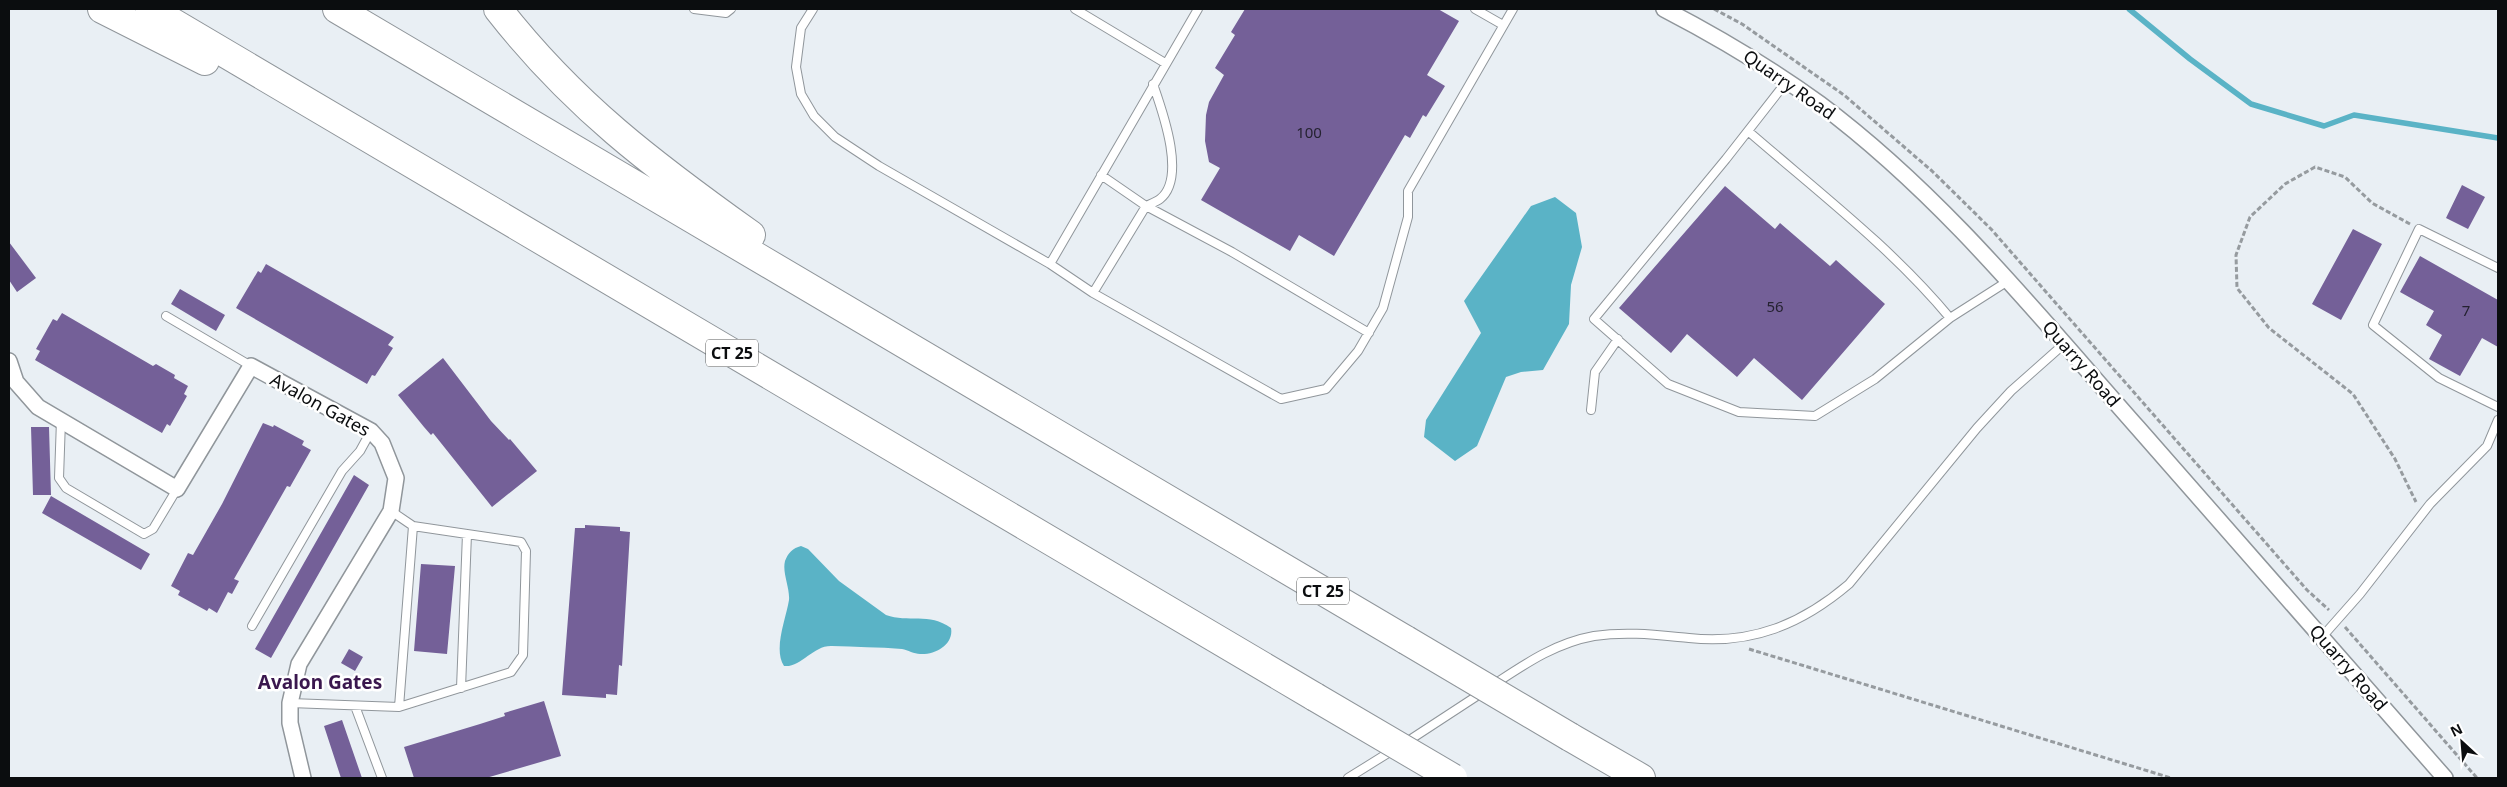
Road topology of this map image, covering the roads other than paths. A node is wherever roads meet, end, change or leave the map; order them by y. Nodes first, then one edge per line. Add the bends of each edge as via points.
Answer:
1 (102, 9) edge
2 (150, 9) edge
3 (336, 9) edge
4 (498, 9) edge
5 (694, 9) edge
6 (730, 9) edge
7 (813, 9) edge
8 (1075, 9) edge
9 (1198, 9) edge
10 (1474, 9) edge
11 (1513, 9) edge
12 (1664, 9) edge
13 (1503, 25) junction
14 (1165, 63) junction
15 (1786, 81) junction
16 (1153, 84) junction
17 (1748, 131) junction
18 (1101, 175) junction
19 (434, 177) junction
20 (1146, 206) junction
21 (1050, 264) junction
22 (2498, 268) edge
23 (2008, 280) junction
24 (1093, 293) junction
25 (166, 316) dead end
26 (1950, 318) junction
27 (1369, 334) junction
28 (1618, 340) junction
29 (901, 342) junction
30 (2064, 344) junction
31 (9, 361) edge
32 (251, 366) junction
33 (2498, 407) edge
34 (1591, 410) dead end
35 (61, 420) junction
36 (2498, 420) edge
37 (371, 431) junction
38 (177, 489) junction
39 (391, 511) junction
40 (413, 526) junction
41 (467, 534) junction
42 (252, 626) dead end
43 (2322, 637) junction
44 (461, 688) junction
45 (290, 703) junction
46 (356, 706) junction
47 (399, 708) junction
48 (303, 778) edge
49 (382, 778) edge
50 (1348, 778) edge
51 (1453, 778) edge
52 (1641, 778) edge
53 (2445, 778) edge

1 - 19 highway
2 - 19 highway, CT 25
3 - 29 highway, CT 25
4 - 29 highway via 555,76 625,141
5 - 6 lane via 726,13
7 - 21 lane via 801,28 796,67 801,94 814,116 835,137 879,166
8 - 14 lane
9 - 14 lane
10 - 13 lane
11 - 13 lane
12 - 15 street, Quarry Road via 1727,42
13 - 27 lane via 1408,191 1408,217 1397,264 1383,308
14 - 16 lane
15 - 17 lane
15 - 23 street, Quarry Road via 1821,105 1901,173 1970,238
16 - 18 lane
16 - 20 lane via 1166,120 1172,150 1169,185 1161,199
17 - 26 lane via 1900,265
17 - 28 lane via 1594,319
18 - 20 lane
18 - 21 lane
19 - 51 highway, CT 25, bridge
20 - 24 lane
20 - 27 lane via 1232,252
21 - 24 lane
22 - 33 lane via 2419,229 2373,325 2438,378
23 - 26 lane
23 - 30 street, Quarry Road
24 - 27 lane via 1281,399 1326,389
25 - 32 lane
26 - 28 lane via 1875,379 1815,416 1739,412 1668,384
28 - 34 lane via 1595,372
29 - 52 highway, CT 25, bridge
30 - 43 street, Quarry Road
30 - 50 lane via 1999,404 1849,584 1796,621 1744,637 1718,640 1651,633 1622,634 1594,636 1549,650
31 - 35 street via 16,382 38,407
32 - 37 street, Avalon Gates
32 - 38 street, Avalon Gates
35 - 38 street
35 - 38 lane via 59,478 66,488 144,534 153,528
36 - 43 lane via 2487,446 2421,514 2360,594
37 - 39 street, Avalon Gates via 382,443 396,478
37 - 42 lane via 360,451 342,471
39 - 40 lane
39 - 45 street, Avalon Gates via 299,664
40 - 41 lane
40 - 47 lane
41 - 44 lane
41 - 44 lane via 522,542 526,551 523,655 511,672
43 - 53 street, Quarry Road
44 - 47 lane
45 - 46 lane
45 - 48 street, Avalon Gates via 290,723
46 - 47 lane
46 - 49 lane

